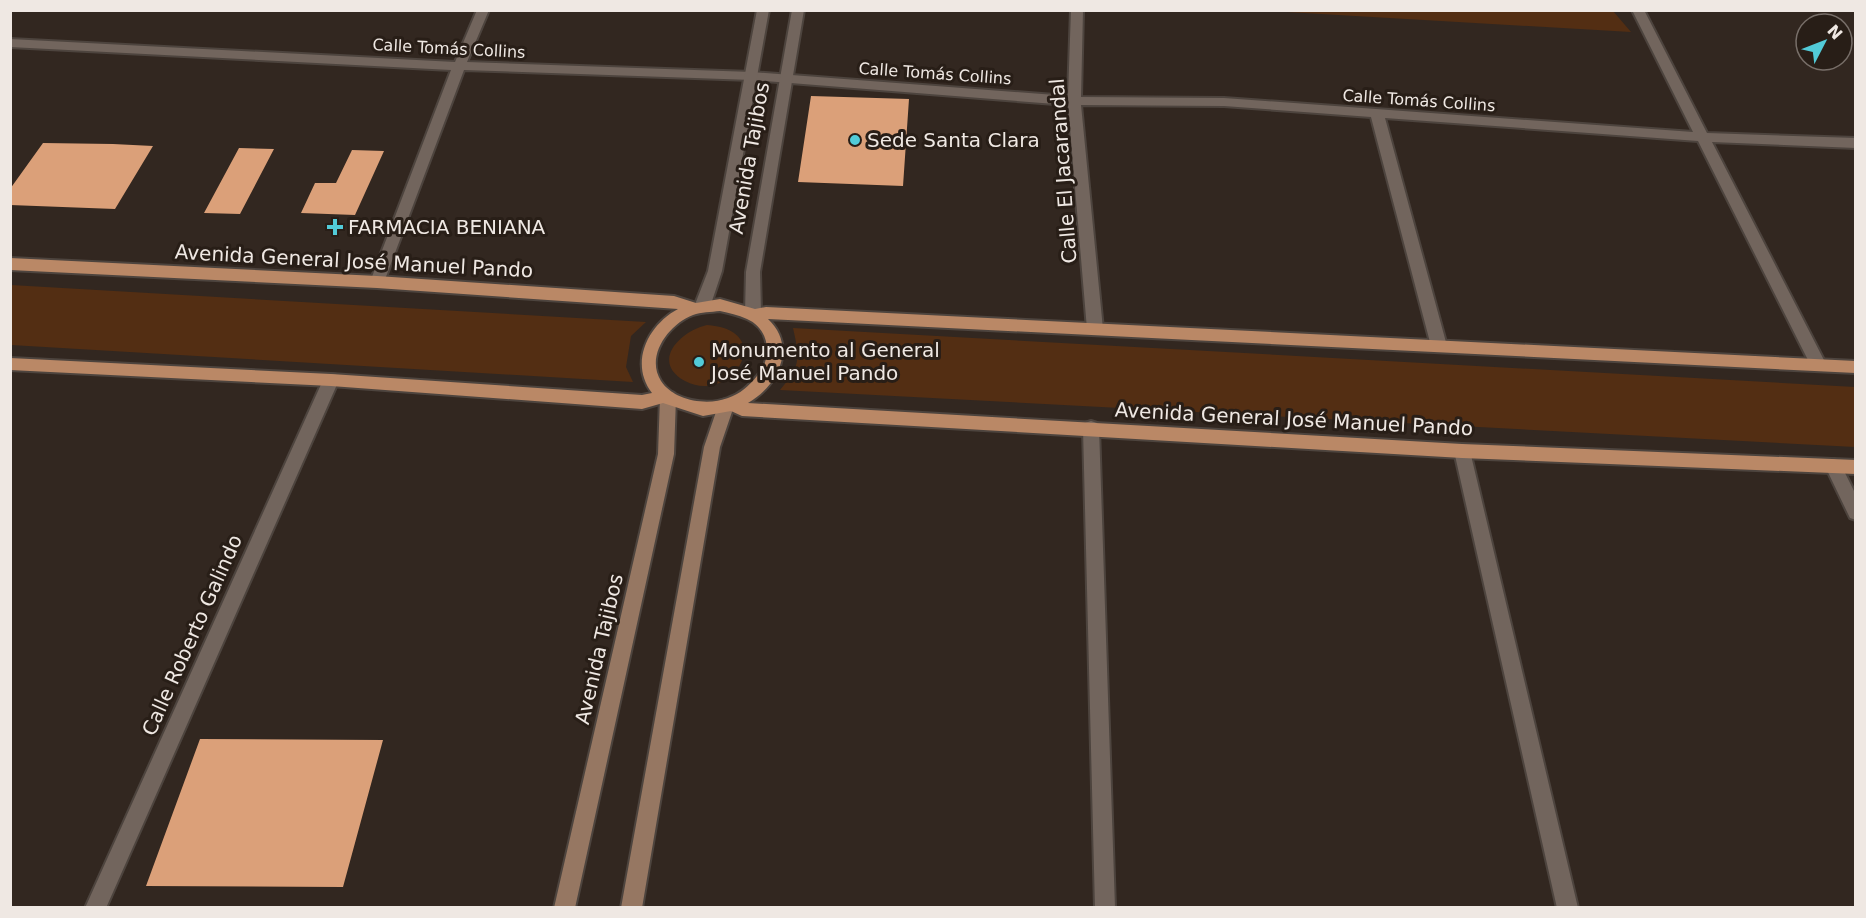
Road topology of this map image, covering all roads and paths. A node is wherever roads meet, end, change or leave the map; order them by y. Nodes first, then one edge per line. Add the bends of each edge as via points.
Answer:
1 (483, 10) edge
2 (763, 10) edge
3 (798, 10) edge
4 (1077, 10) edge
5 (1638, 10) edge
6 (10, 43) edge
7 (459, 66) junction
8 (752, 76) junction
9 (786, 78) junction
10 (1074, 100) junction
11 (1377, 114) junction
12 (1701, 137) junction
13 (1856, 143) edge
14 (10, 264) edge
15 (376, 282) junction
16 (698, 308) junction
17 (755, 314) junction
18 (1095, 329) junction
19 (1439, 346) junction
20 (10, 364) edge
21 (1818, 364) junction
22 (1856, 367) edge
23 (331, 380) junction
24 (666, 397) junction
25 (729, 405) junction
26 (1091, 428) junction
27 (1462, 451) junction
28 (1833, 466) junction
29 (1856, 467) edge
30 (1856, 513) edge
31 (95, 908) edge
32 (564, 908) edge
33 (631, 908) edge
34 (1105, 908) edge
35 (1568, 908) edge

1 - 7 street
2 - 8 street, Avenida Tajibos
3 - 9 street, Avenida Tajibos
4 - 10 street, Calle El Jacarandal
5 - 12 street
6 - 7 street, Calle Tomás Collins
7 - 8 street, Calle Tomás Collins
7 - 15 street
8 - 9 street, Calle Tomás Collins
8 - 16 street, Avenida Tajibos via 715,271
9 - 10 street, Calle Tomás Collins
9 - 17 street, Avenida Tajibos via 753,272
10 - 11 street, Calle Tomás Collins via 1224,102
10 - 18 street, Calle El Jacarandal
11 - 12 street, Calle Tomás Collins
11 - 19 street
12 - 13 street, Calle Tomás Collins
12 - 21 street
14 - 15 main road, Avenida General José Manuel Pando
15 - 16 main road, Avenida General José Manuel Pando via 674,302
16 - 17 main road via 729,306
16 - 24 main road via 663,327 647,355 653,384
17 - 18 main road
17 - 25 main road via 768,326 777,355 763,384
18 - 19 main road
19 - 21 main road
20 - 23 main road
21 - 22 main road
23 - 24 main road via 642,402
23 - 31 street, Calle Roberto Galindo
24 - 25 main road via 695,408
24 - 32 main road, Avenida Tajibos via 666,454
25 - 26 main road, Avenida General José Manuel Pando via 742,410
25 - 33 main road via 712,447
26 - 27 main road, Avenida General José Manuel Pando
26 - 34 street
27 - 28 main road, Avenida General José Manuel Pando
27 - 35 street
28 - 29 main road, Avenida General José Manuel Pando
28 - 30 street

